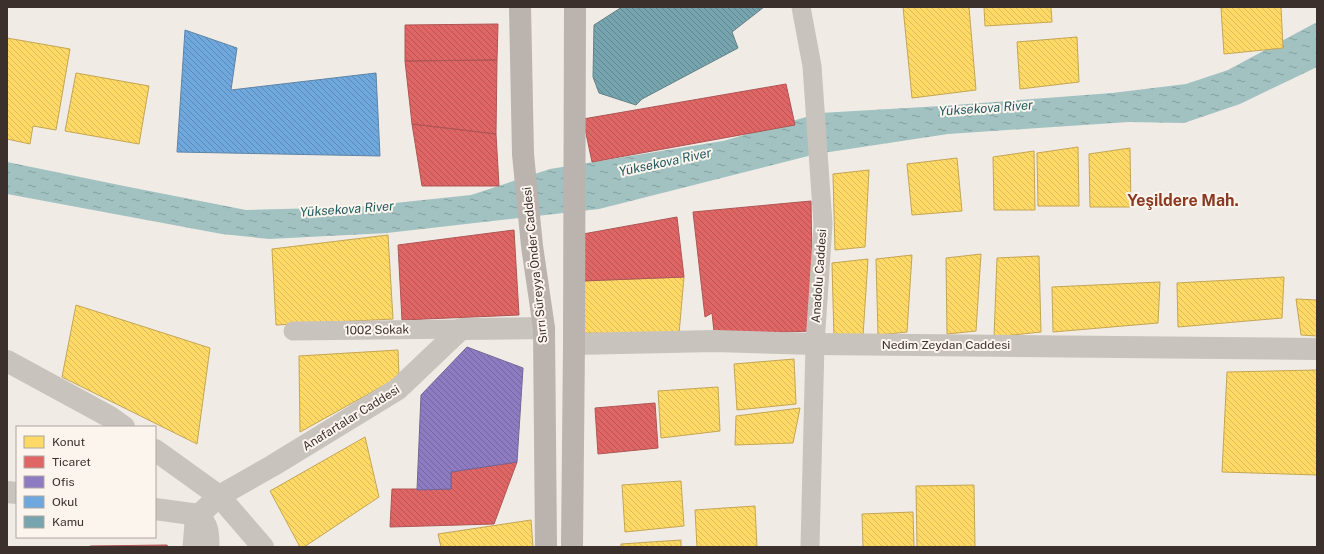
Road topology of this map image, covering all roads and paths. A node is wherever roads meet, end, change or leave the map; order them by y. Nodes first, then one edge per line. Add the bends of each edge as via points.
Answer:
1 (520, 7) edge
2 (575, 7) edge
3 (801, 7) edge
4 (544, 328) junction
5 (461, 329) junction
6 (293, 331) dead end
7 (574, 344) junction
8 (815, 344) junction
9 (1317, 349) edge
10 (7, 361) edge
11 (123, 426) edge
12 (156, 451) edge
13 (219, 496) junction
14 (156, 509) edge
15 (199, 515) junction
16 (192, 547) edge
17 (210, 547) edge
18 (263, 547) edge
19 (546, 547) edge
20 (572, 547) edge
21 (810, 547) edge

1 - 4 main road, Sırrı Süreyya Önder Caddesi via 523,154 532,246
2 - 7 main road
3 - 8 street, Anadolu Caddesi via 812,66 823,224
4 - 5 street
4 - 19 main road, Sırrı Süreyya Önder Caddesi
5 - 6 street, 1002 Sokak
5 - 13 street, Anafartalar Caddesi via 398,389
7 - 8 street, Nedim Zeydan Caddesi via 715,341
7 - 20 main road
8 - 9 street, Nedim Zeydan Caddesi
8 - 21 street, Anadolu Caddesi
10 - 11 street
12 - 13 street
13 - 15 street, Anafartalar Caddesi
13 - 18 street
14 - 15 street
15 - 16 street via 194,523
15 - 17 street via 206,520

